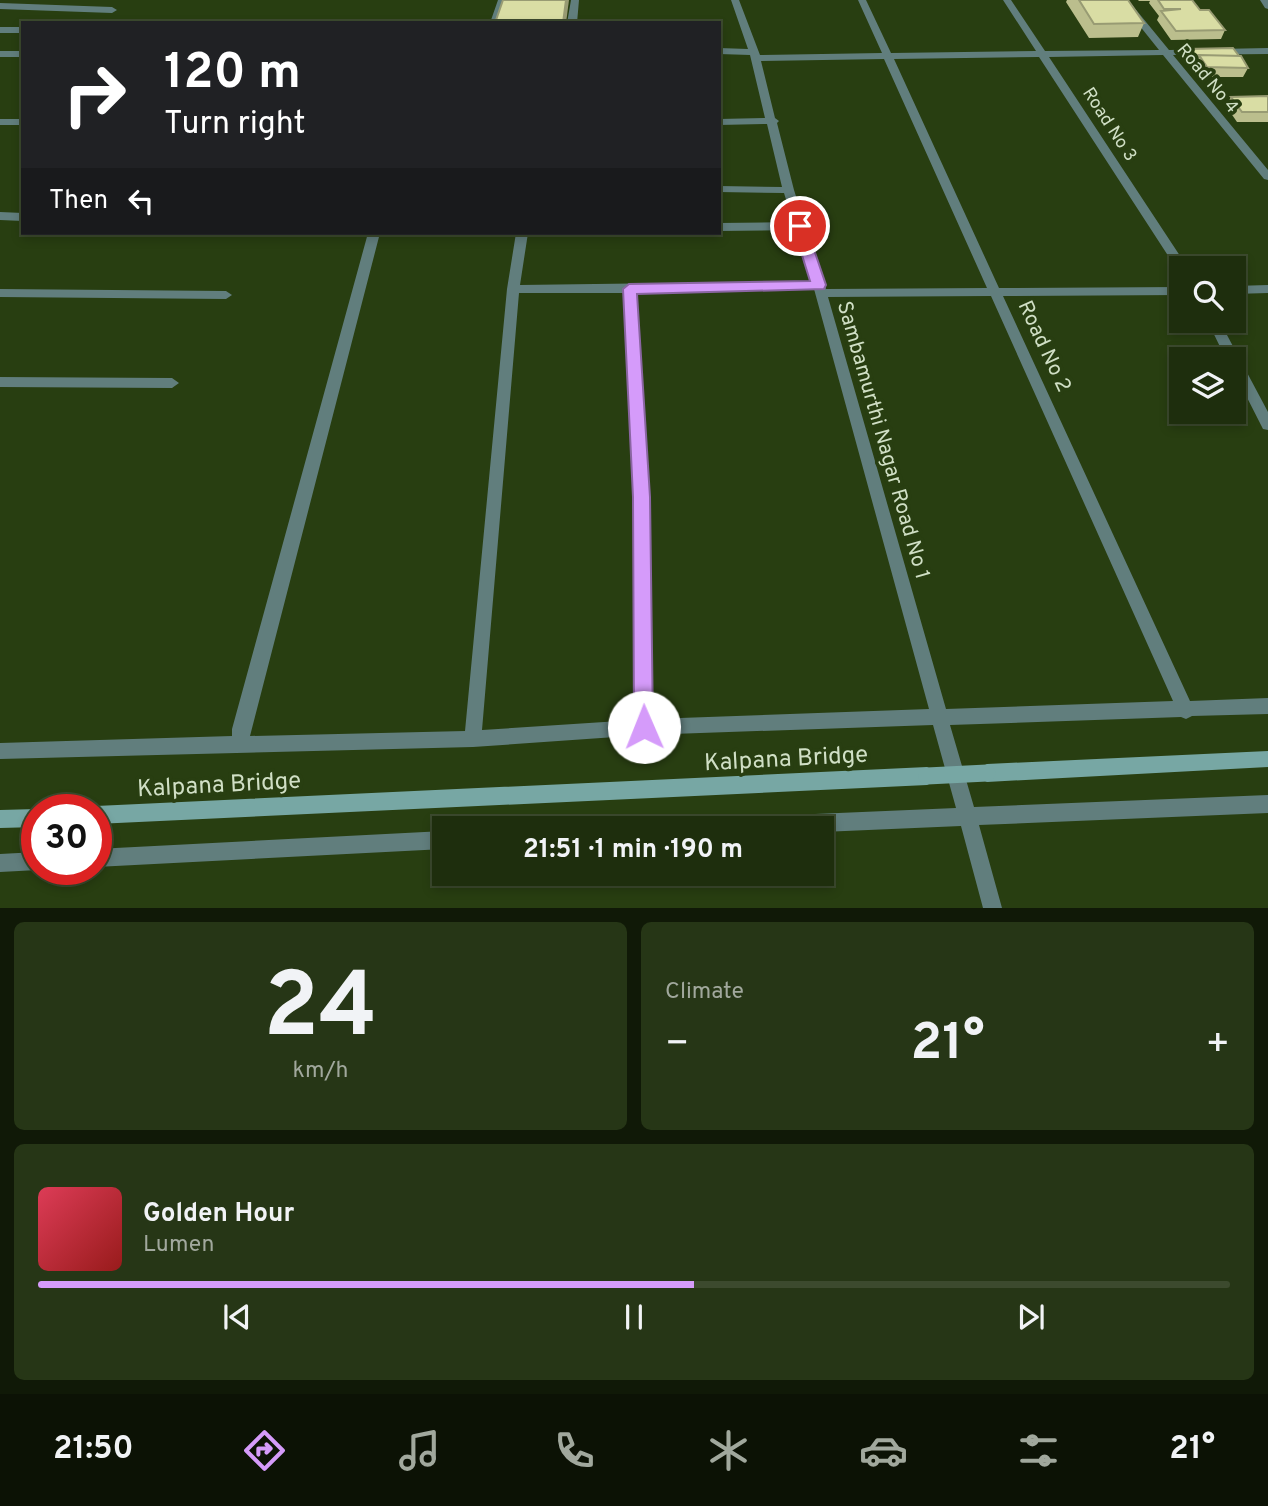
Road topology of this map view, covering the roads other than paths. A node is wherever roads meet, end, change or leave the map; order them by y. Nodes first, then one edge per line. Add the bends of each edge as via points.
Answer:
1 (5, 0) edge
2 (502, 0) edge
3 (575, 0) edge
4 (735, 0) edge
5 (862, 0) edge
6 (1007, 0) edge
7 (1123, 0) edge
8 (1264, 0) edge
9 (0, 6) edge
10 (1268, 6) edge
11 (112, 10) dead end
12 (496, 21) edge
13 (572, 21) edge
14 (0, 30) edge
15 (21, 30) edge
16 (721, 51) edge
17 (1163, 51) junction
18 (1268, 51) edge
19 (1042, 52) junction
20 (0, 54) edge
21 (21, 54) edge
22 (755, 55) junction
23 (888, 55) junction
24 (774, 121) junction
25 (0, 122) edge
26 (21, 122) edge
27 (721, 122) edge
28 (1268, 177) edge
29 (721, 189) edge
30 (788, 190) junction
31 (0, 216) edge
32 (21, 217) edge
33 (800, 226) junction
34 (721, 227) edge
35 (373, 235) edge
36 (522, 235) edge
37 (1174, 256) edge
38 (513, 289) junction
39 (629, 289) junction
40 (820, 289) junction
41 (1268, 289) edge
42 (1246, 290) edge
43 (1169, 291) edge
44 (0, 293) edge
45 (997, 293) junction
46 (226, 295) dead end
47 (0, 382) edge
48 (172, 383) dead end
49 (1246, 384) edge
50 (1268, 425) edge
51 (1268, 706) edge
52 (1186, 711) junction
53 (942, 717) junction
54 (644, 727) junction
55 (473, 739) junction
56 (241, 744) junction
57 (0, 751) edge
58 (1268, 759) edge
59 (1268, 804) edge
60 (112, 814) edge
61 (968, 814) junction
62 (21, 818) edge
63 (0, 819) edge
64 (834, 821) edge
65 (432, 841) edge
66 (112, 857) edge
67 (21, 862) edge
68 (0, 863) edge
69 (993, 908) edge

1 - 9 street
2 - 12 street
3 - 13 street
4 - 22 street, Sambamurthi Nagar Road No 1
5 - 23 street, Road No 2
6 - 19 street, Road No 3
7 - 17 street, Road No 4
8 - 10 street
9 - 11 street
14 - 15 street
16 - 22 street
17 - 18 street
17 - 19 street
17 - 28 street, Road No 4
19 - 23 street
19 - 37 street, Road No 3
20 - 21 street
22 - 23 street
22 - 24 street, Sambamurthi Nagar Road No 1
23 - 45 street, Road No 2
24 - 27 street
24 - 30 street, Sambamurthi Nagar Road No 1
25 - 26 street
29 - 30 street
30 - 33 street, Sambamurthi Nagar Road No 1
31 - 32 street
33 - 34 street
33 - 40 street, Sambamurthi Nagar Road No 1
35 - 56 street via 241,729
36 - 38 street
38 - 39 street
38 - 55 street
39 - 40 street
39 - 54 street via 642,497
40 - 45 street
40 - 53 street, Sambamurthi Nagar Road No 1
41 - 42 street
43 - 45 street
44 - 46 street
45 - 52 street, Road No 2
47 - 48 street
49 - 50 street
51 - 52 street
52 - 53 street
53 - 54 street
53 - 61 street, Sambamurthi Nagar Road No 1
54 - 55 street
55 - 56 street
56 - 57 street
58 - 60 main road, Kalpana Bridge, bridge
59 - 61 street
61 - 64 street
61 - 69 street, Sambamurthi Nagar Road No 1
62 - 63 main road
65 - 66 street
67 - 68 street

